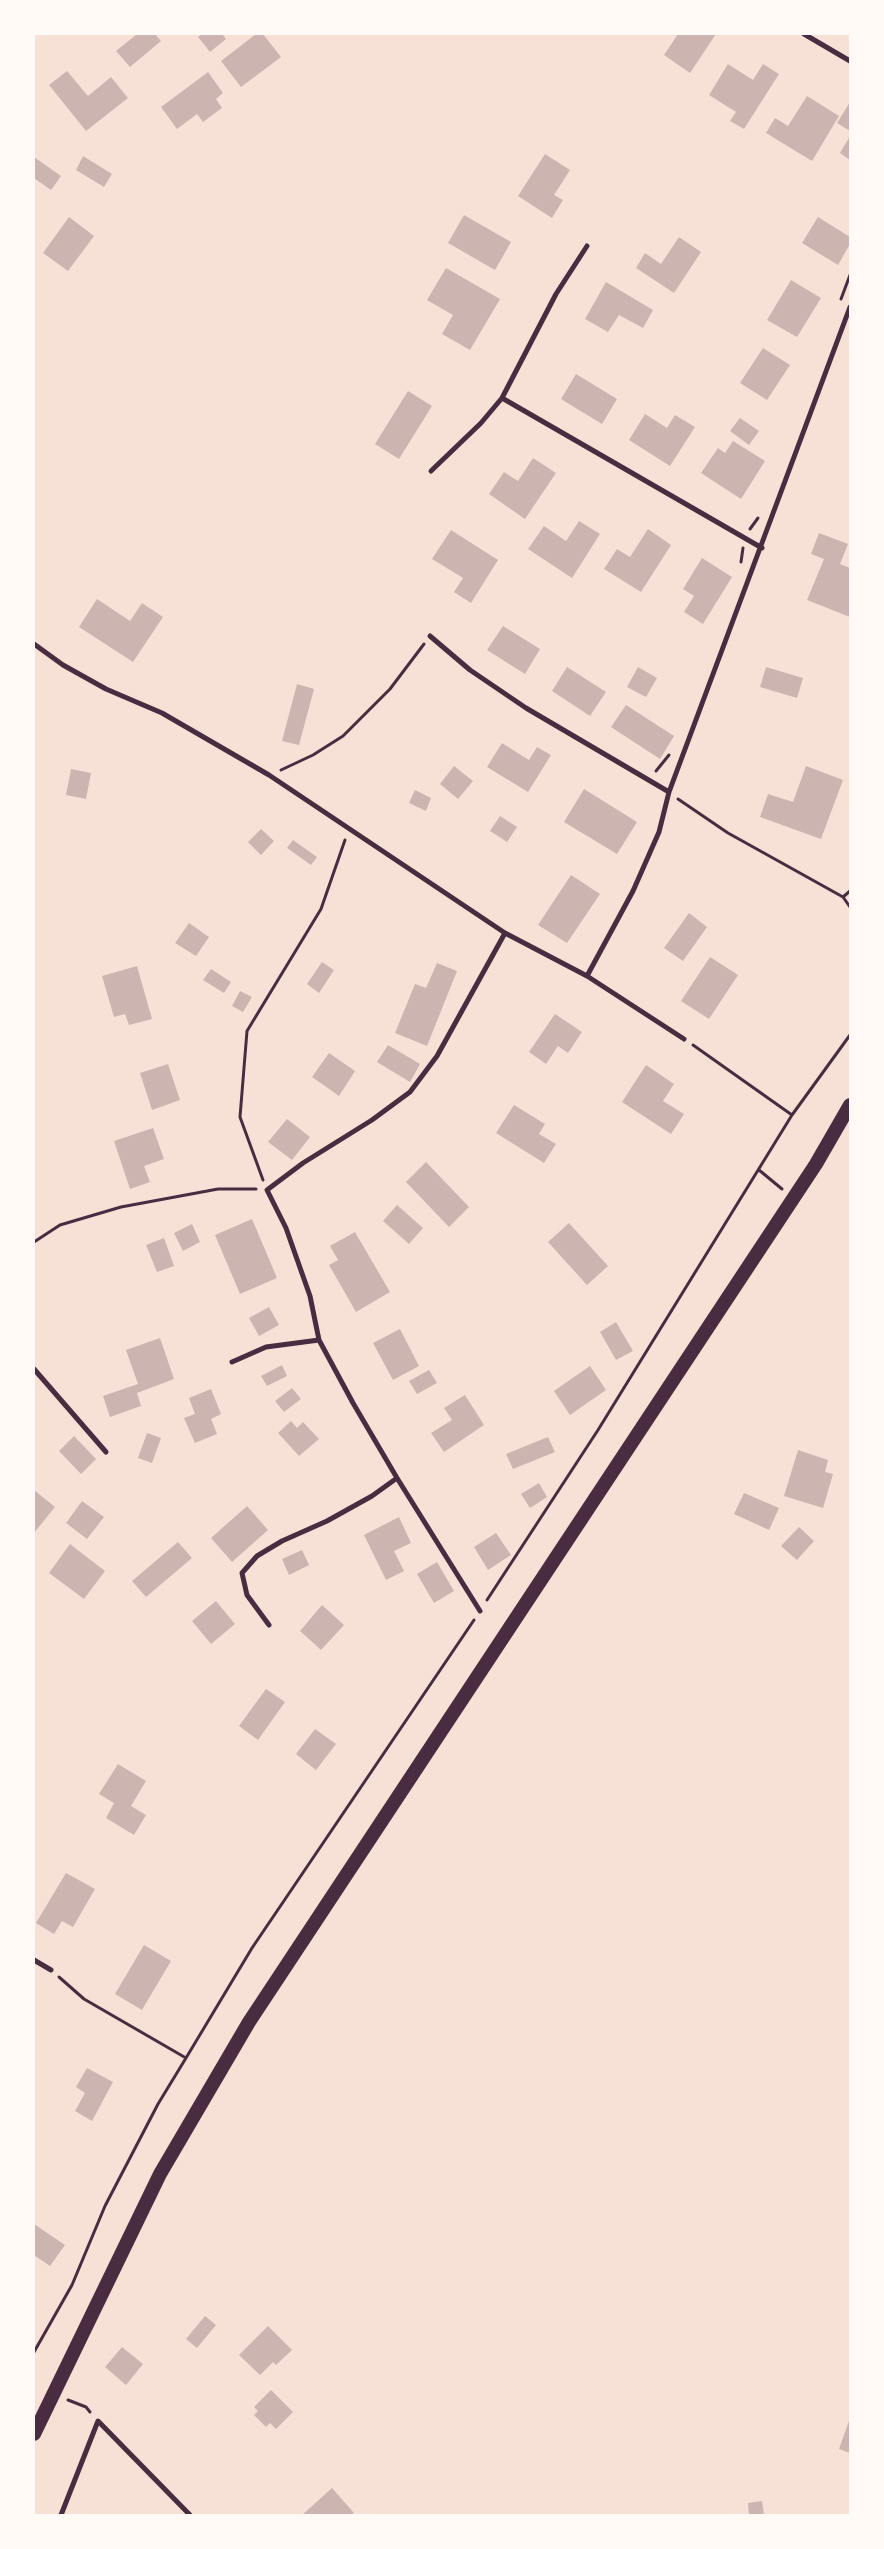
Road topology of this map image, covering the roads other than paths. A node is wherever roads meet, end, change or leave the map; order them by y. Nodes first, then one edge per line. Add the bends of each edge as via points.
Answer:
1 (804, 34) edge
2 (850, 62) edge
3 (587, 246) dead end
4 (850, 307) edge
5 (502, 398) junction
6 (431, 471) dead end
7 (762, 548) junction
8 (430, 636) road end
9 (34, 644) edge
10 (669, 792) junction
11 (505, 933) junction
12 (587, 976) junction
13 (684, 1039) road end
14 (850, 1105) edge
15 (320, 1340) junction
16 (232, 1362) dead end
17 (34, 1369) edge
18 (106, 1452) dead end
19 (397, 1478) junction
20 (480, 1611) road end
21 (269, 1626) dead end
22 (34, 1960) edge
23 (51, 1970) road end
24 (34, 2434) edge
25 (61, 2515) edge
26 (190, 2515) edge

1 - 2 street
3 - 5 street via 556,294
4 - 7 street
5 - 6 street
5 - 7 street
7 - 10 street
8 - 10 street via 470,670 526,708
9 - 11 street via 106,689 162,713 269,775
10 - 12 street via 659,832 633,891
11 - 12 street
11 - 15 street via 437,1056 410,1092 267,1190 286,1228 310,1296
12 - 13 street
14 - 24 highway via 793,1199 249,2022 160,2174
15 - 16 street via 266,1347
15 - 19 street
17 - 18 street
19 - 20 street
19 - 21 street via 327,1522 282,1541 257,1556 242,1573 247,1595
22 - 23 street
25 - 26 street via 98,2420

